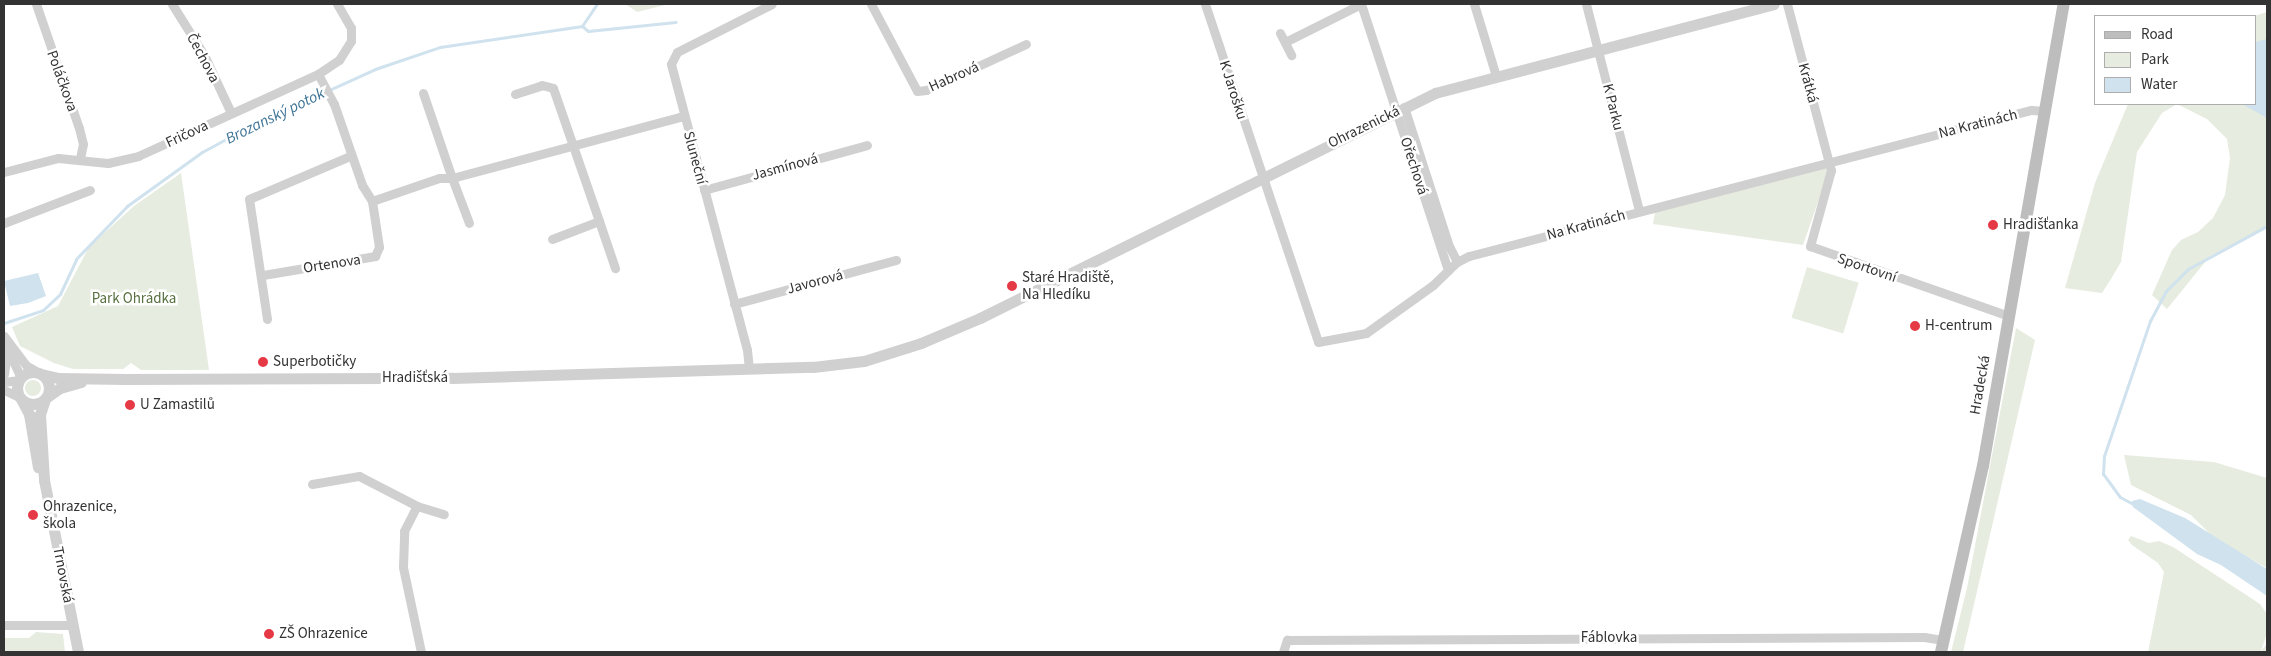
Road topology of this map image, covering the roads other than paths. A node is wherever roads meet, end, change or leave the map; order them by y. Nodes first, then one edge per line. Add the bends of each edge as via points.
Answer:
1 (36, 4) edge
2 (172, 4) edge
3 (337, 4) edge
4 (772, 4) edge
5 (871, 4) edge
6 (1205, 4) edge
7 (1361, 4) edge
8 (1474, 4) edge
9 (1586, 4) edge
10 (1774, 4) edge
11 (1787, 4) edge
12 (2064, 4) edge
13 (1280, 33) dead end
14 (1285, 42) junction
15 (1026, 44) dead end
16 (1599, 49) junction
17 (1291, 55) dead end
18 (318, 74) junction
19 (1496, 76) junction
20 (422, 93) dead end
21 (515, 94) dead end
22 (1400, 109) junction
23 (2045, 111) junction
24 (231, 113) junction
25 (684, 116) junction
26 (867, 145) dead end
27 (572, 148) junction
28 (350, 156) junction
29 (80, 158) junction
30 (1829, 161) junction
31 (4, 172) edge
32 (1262, 177) junction
33 (452, 178) junction
34 (90, 190) dead end
35 (704, 190) junction
36 (372, 200) junction
37 (1639, 210) junction
38 (599, 221) junction
39 (4, 223) edge
40 (469, 223) dead end
41 (552, 239) dead end
42 (896, 260) dead end
43 (1457, 262) junction
44 (616, 268) dead end
45 (1448, 270) junction
46 (263, 275) junction
47 (734, 304) junction
48 (2009, 316) junction
49 (267, 319) dead end
50 (4, 336) edge
51 (4, 341) edge
52 (749, 369) junction
53 (4, 374) edge
54 (40, 374) junction
55 (20, 379) junction
56 (126, 379) junction
57 (4, 382) edge
58 (4, 390) edge
59 (20, 398) junction
60 (46, 398) junction
61 (312, 484) dead end
62 (47, 498) junction
63 (417, 506) junction
64 (444, 514) dead end
65 (4, 625) edge
66 (73, 625) junction
67 (1942, 646) edge
68 (78, 652) edge
69 (421, 652) edge
70 (1283, 652) edge

1 - 29 street, Poláčkova via 79,128 83,144
2 - 24 street, Čechova via 204,55
3 - 18 street, Fričova via 350,28 350,41 339,60
4 - 25 street, Sluneční via 673,55 671,70
5 - 15 street, Habrová via 916,91 926,90
6 - 32 street, K Jarošku
7 - 14 street, Ořechová
7 - 22 street, Ořechová
8 - 19 street
9 - 16 street, K Parku
10 - 16 street, Ohrazenická
11 - 30 street, Krátká
12 - 23 main road, Hradecká
13 - 14 street
14 - 17 street
16 - 19 street, Ohrazenická
16 - 37 street, K Parku
18 - 24 street, Fričova
18 - 28 street, Ortenova via 334,104
19 - 22 street, Ohrazenická via 1443,90
20 - 33 street
21 - 27 street via 550,85
22 - 32 street, Ohrazenická
22 - 43 street, Ořechová
22 - 45 street, Ořechová
23 - 30 street, Na Kratinách via 2032,110
23 - 48 main road, Hradecká
24 - 29 street, Fričova via 122,161 100,162
25 - 27 street
25 - 35 street, Sluneční
26 - 35 street, Jasmínová
27 - 33 street
27 - 38 street
28 - 36 street, Ortenova
28 - 46 street via 249,198
29 - 31 street, Fričova via 40,160
30 - 37 street, Na Kratinách
30 - 48 street, Sportovní via 1830,176 1810,238 1811,248
32 - 45 street, Na Kratinách via 1318,342 1366,333
32 - 52 street, Ohrazenická via 980,318 922,343 864,361
33 - 36 street via 439,178
33 - 40 street
34 - 39 street
35 - 47 street, Sluneční
36 - 46 street, Ortenova via 379,247 375,256
37 - 43 street, Na Kratinách
38 - 41 street
38 - 44 street
42 - 47 street, Javorová
43 - 45 street, Na Kratinách
46 - 49 street
47 - 52 street, Sluneční
48 - 67 main road, Hradecká via 1983,466
50 - 54 street via 24,363
51 - 53 street via 8,362
51 - 55 street
52 - 56 street, Hradišťská via 453,378
54 - 55 street via 29,372
54 - 56 street, Hradišťská via 58,378
54 - 60 street via 48,383
55 - 57 street
55 - 59 street
56 - 60 street, Hradišťská via 79,383 60,388
58 - 59 street
59 - 60 street via 31,404
59 - 62 street, Trnovská via 29,414 33,450
60 - 62 street, Trnovská via 40,422
61 - 63 street via 360,476
62 - 66 street, Trnovská
63 - 64 street
63 - 69 street via 404,531 402,550
65 - 66 street
66 - 68 street, Trnovská
67 - 70 street, Fáblovka via 1924,637 1286,640

